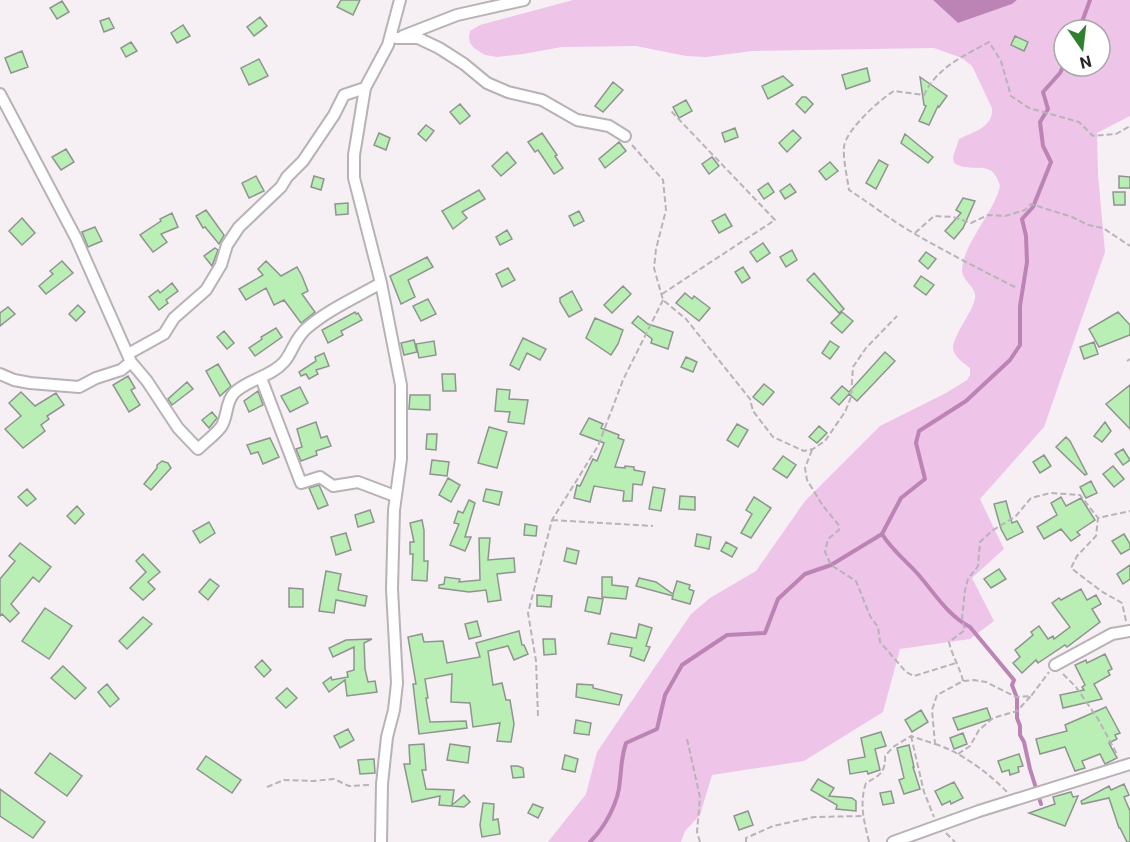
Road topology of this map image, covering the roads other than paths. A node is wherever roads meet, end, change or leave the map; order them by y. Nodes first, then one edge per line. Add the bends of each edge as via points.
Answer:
1 (400, 0) edge
2 (524, 0) edge
3 (392, 42) junction
4 (365, 88) junction
5 (0, 94) edge
6 (625, 136) road end
7 (381, 283) junction
8 (130, 358) junction
9 (0, 374) edge
10 (261, 378) junction
11 (394, 496) junction
12 (1130, 631) edge
13 (1055, 665) road end
14 (1127, 765) edge
15 (381, 842) edge
16 (893, 842) edge

1 - 3 street
2 - 3 street via 457,15
3 - 4 street
3 - 6 street via 418,38 464,64 487,83 542,100 577,120 609,126
4 - 7 street via 354,178
4 - 8 street via 344,95 303,161 239,227 206,290 174,318 164,334
5 - 8 street via 76,238
7 - 10 street via 307,328 285,362
7 - 11 street via 400,385 401,459
8 - 9 street via 120,370 79,387 30,383
8 - 10 street via 178,428 198,449 222,426 233,394 244,384
10 - 11 street via 302,483 320,477 333,486 358,482
11 - 15 street via 392,589 397,683 382,784
12 - 13 street via 1112,634
14 - 16 street

